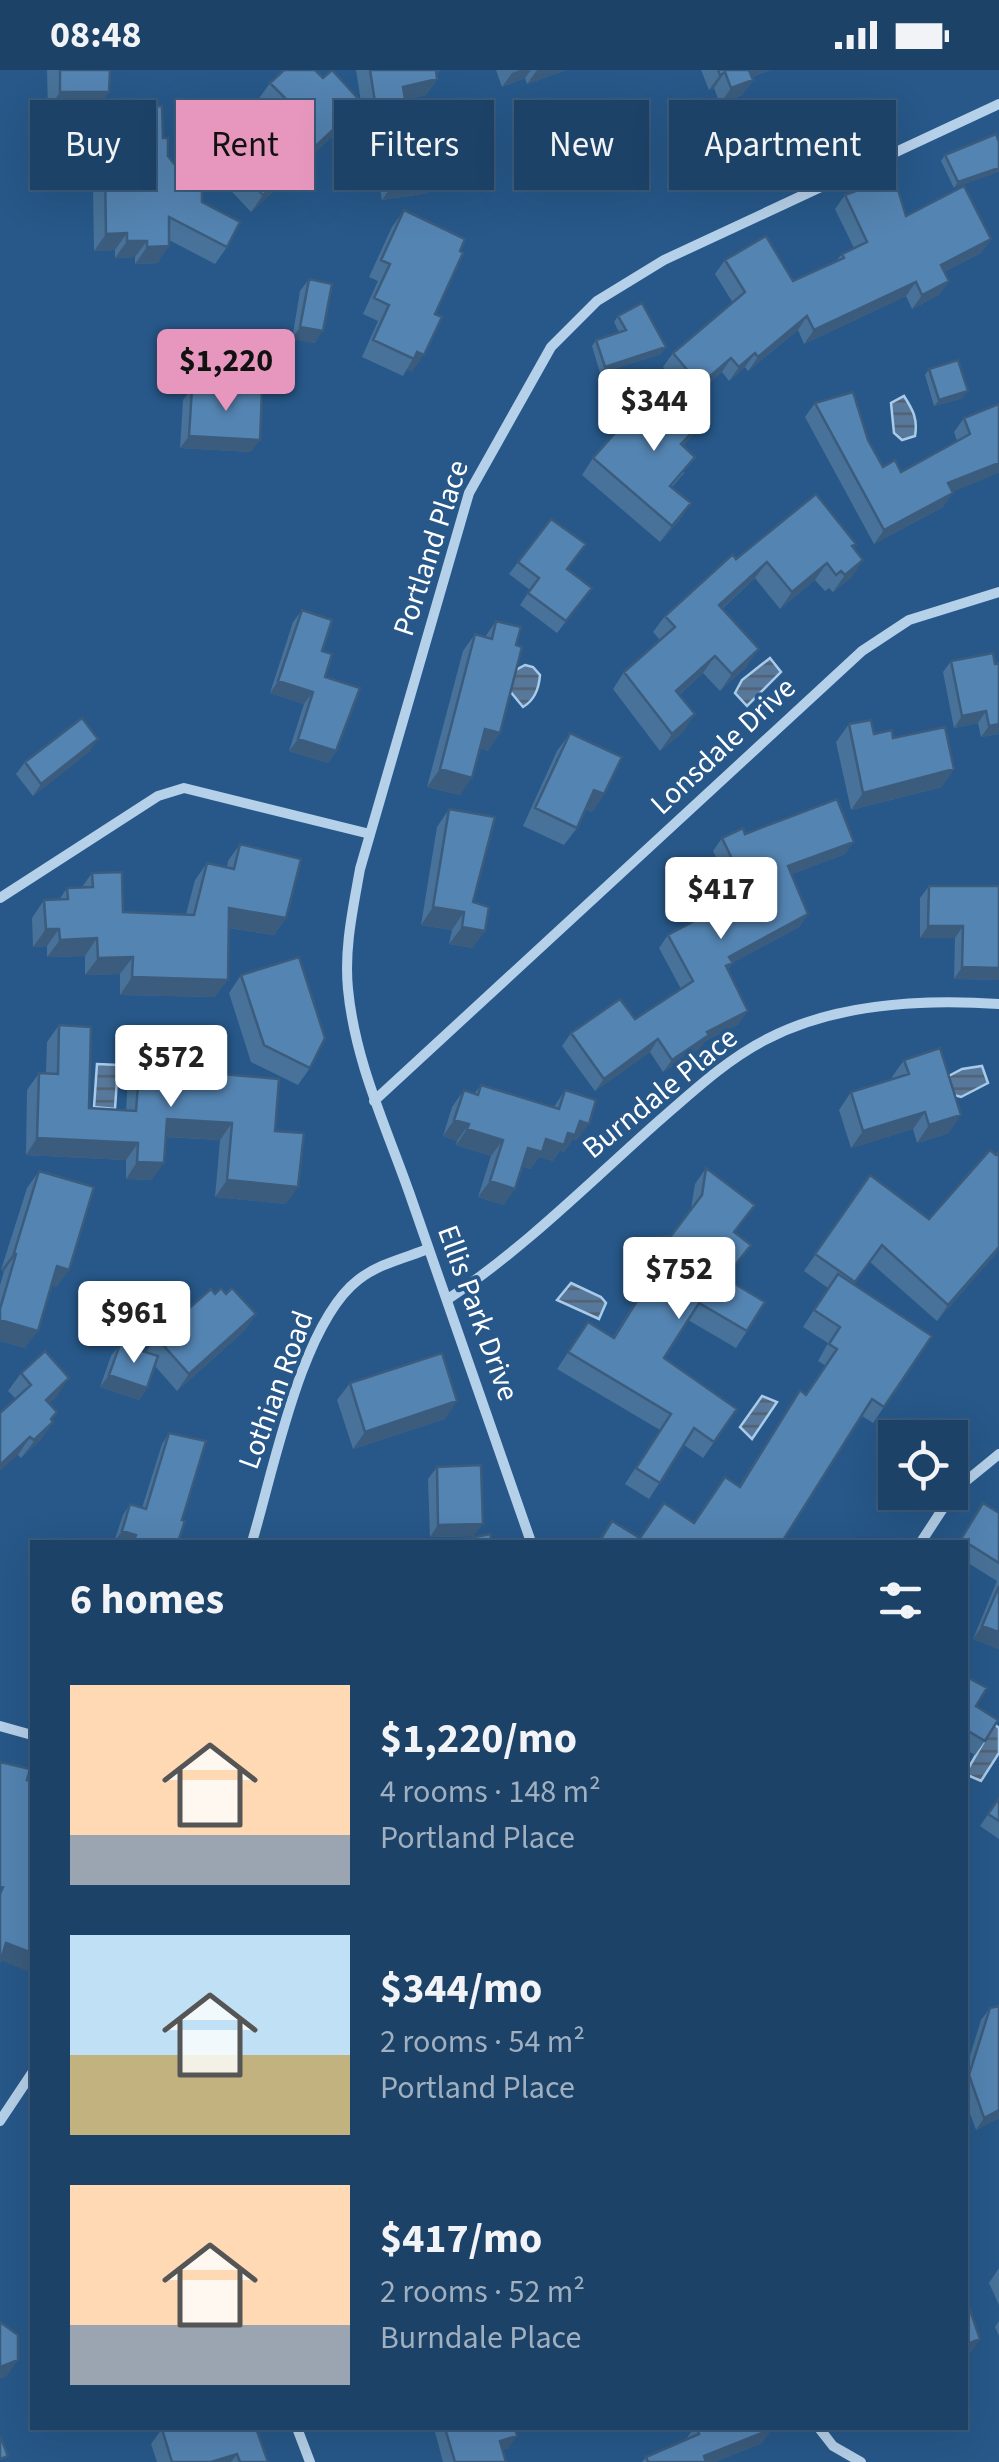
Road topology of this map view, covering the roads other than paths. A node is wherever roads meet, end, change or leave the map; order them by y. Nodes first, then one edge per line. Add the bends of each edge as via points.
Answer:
1 (999, 104) edge
2 (999, 592) edge
3 (370, 834) junction
4 (0, 898) edge
5 (999, 1004) edge
6 (374, 1101) junction
7 (428, 1249) junction
8 (448, 1299) junction
9 (999, 1454) edge
10 (253, 1540) edge
11 (530, 1540) edge
12 (922, 1540) edge
13 (0, 1726) edge
14 (30, 1734) edge
15 (30, 2077) edge
16 (0, 2121) edge
17 (298, 2430) edge
18 (821, 2430) edge
19 (848, 2459) edge
20 (310, 2462) edge
21 (861, 2462) edge

1 - 3 street, Portland Place via 664,260 597,301 551,347 468,493
2 - 6 street, Lonsdale Drive via 909,620 862,651
3 - 4 street via 184,788 158,796
3 - 6 street, Portland Place via 348,932 348,986
5 - 8 street, Burndale Place via 878,1007 818,1018 765,1040 681,1102 505,1258
6 - 7 street, Ellis Park Drive
7 - 8 street, Ellis Park Drive
7 - 10 street, Lothian Road via 359,1279 328,1315 285,1427
8 - 11 street, Ellis Park Drive
9 - 12 street via 955,1490
13 - 14 street
15 - 16 street
17 - 20 street
18 - 19 street
19 - 21 street

